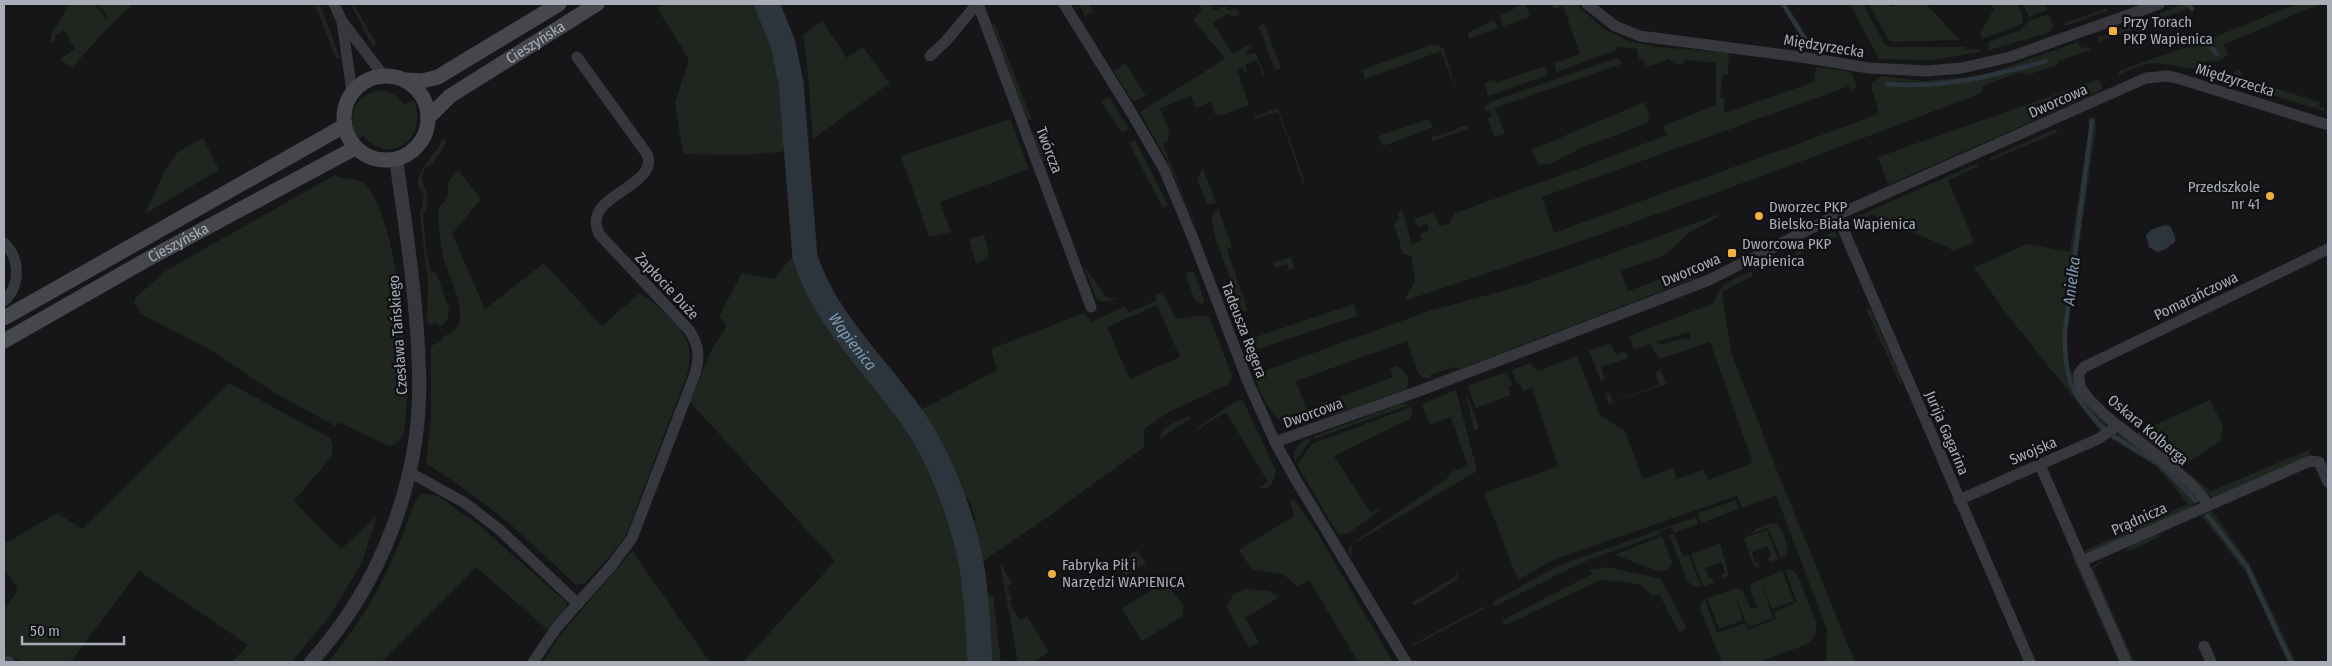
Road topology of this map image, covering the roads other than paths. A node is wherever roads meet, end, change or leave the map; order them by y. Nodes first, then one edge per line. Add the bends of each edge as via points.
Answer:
1 (334, 4) edge
2 (559, 4) edge
3 (597, 4) edge
4 (977, 4) edge
5 (1064, 4) edge
6 (1587, 4) edge
7 (2159, 4) edge
8 (342, 21) junction
9 (930, 56) dead end
10 (577, 57) dead end
11 (383, 75) junction
12 (405, 80) junction
13 (2132, 83) joint
14 (352, 92) junction
15 (428, 118) junction
16 (2328, 125) edge
17 (344, 126) junction
18 (355, 148) junction
19 (396, 159) junction
20 (1837, 215) junction
21 (4, 243) edge
22 (2328, 249) edge
23 (4, 301) edge
24 (1091, 307) dead end
25 (4, 318) edge
26 (4, 341) edge
27 (2079, 373) joint
28 (2117, 426) junction
29 (1275, 442) junction
30 (2040, 465) junction
31 (409, 472) junction
32 (2328, 482) edge
33 (1959, 500) junction
34 (2208, 506) junction
35 (2082, 561) junction
36 (578, 604) junction
37 (2204, 646) dead end
38 (4, 660) edge
39 (10, 662) edge
40 (311, 662) edge
41 (533, 662) edge
42 (1406, 662) edge
43 (2030, 662) edge
44 (2126, 662) edge
45 (2211, 662) edge

1 - 8 street
2 - 12 main road, Cieszyńska via 438,77 422,81
3 - 15 main road, Cieszyńska via 450,96
4 - 9 street
4 - 24 street, Twórcza
5 - 29 street, Tadeusza Regera via 1164,169
6 - 7 street, Międzyrzecka via 1615,26 1640,36 1888,70 1927,71 2010,58
8 - 11 street
8 - 14 street
10 - 36 street, Zapłocie Duże via 650,161 649,168 606,204 598,215 596,223 600,234 689,330 698,356 695,374 634,533 612,565
11 - 12 main road
11 - 14 main road via 362,82
12 - 15 main road via 422,96
13 - 16 street, Międzyrzecka via 2159,76 2176,78
13 - 20 street, Dworcowa
14 - 17 main road via 343,114
15 - 19 main road via 427,129 419,144
17 - 18 main road
17 - 25 main road, Cieszyńska
18 - 19 main road via 381,160
18 - 26 main road, Cieszyńska
19 - 31 street, Czesława Tańskiego via 419,371 415,442
20 - 29 street, Dworcowa via 1709,280
20 - 33 street, Jurija Gagarina
21 - 23 street via 15,258 17,269 13,289
22 - 27 street, Pomarańczowa via 2084,367
27 - 28 street, Oskara Kolberga via 2081,388
28 - 30 street, Swojska via 2098,439
28 - 34 street, Oskara Kolberga via 2169,466 2201,495
29 - 42 street, Tadeusza Regera
30 - 33 street, Swojska
30 - 35 street
31 - 36 street via 465,503 500,530
31 - 40 street, Czesława Tańskiego via 393,528 368,580 340,626
32 - 34 street, Prądnicza via 2319,462 2310,461
33 - 43 street, Jurija Gagarina
34 - 35 street, Prądnicza
35 - 44 street
36 - 41 street, Zapłocie Duże
37 - 45 street
38 - 39 street

